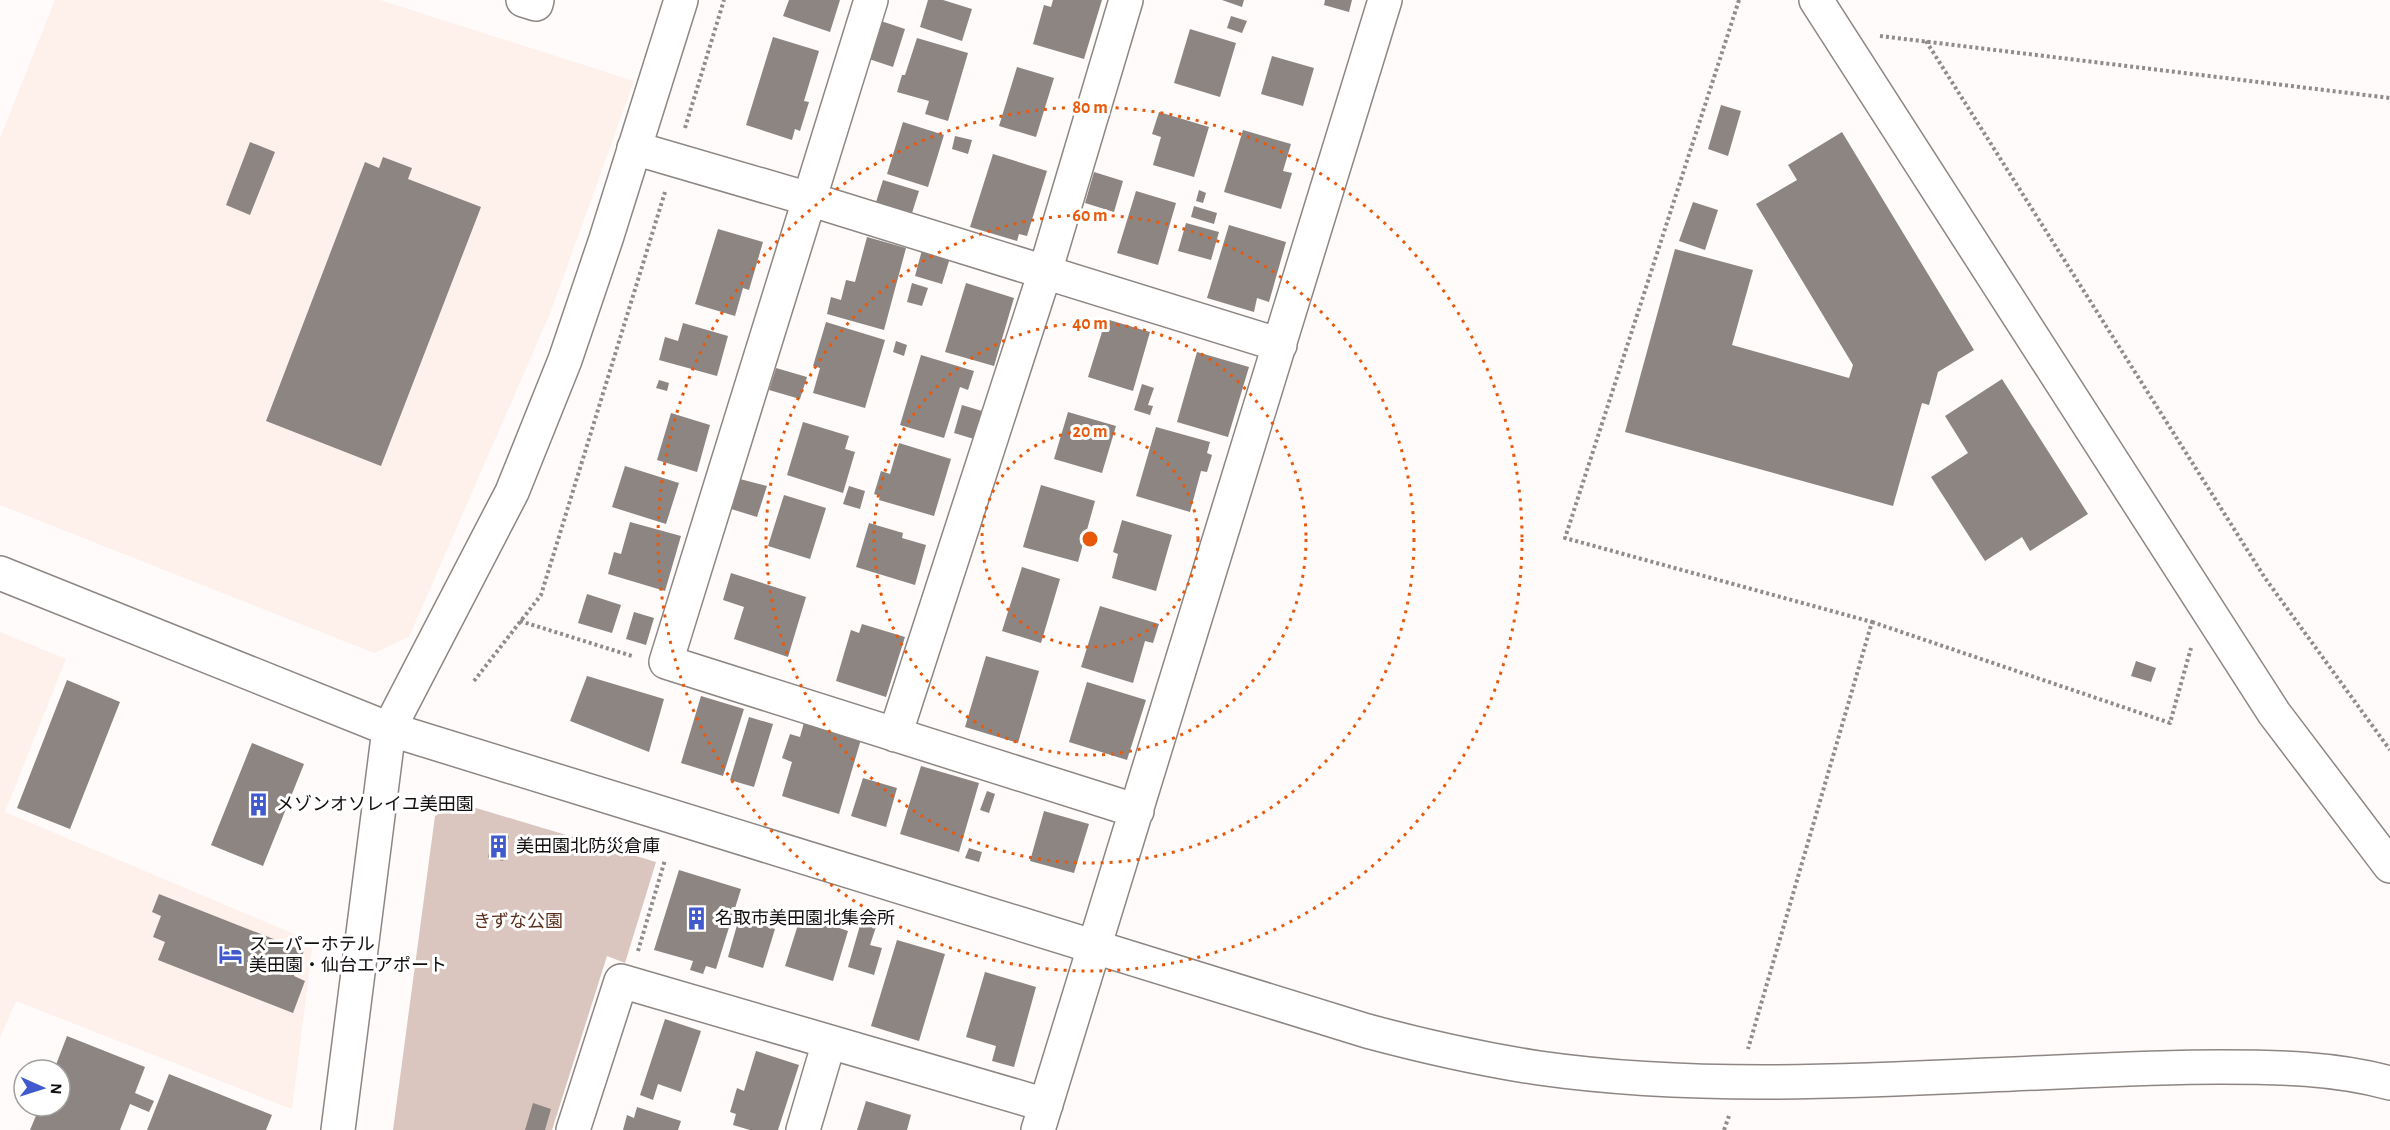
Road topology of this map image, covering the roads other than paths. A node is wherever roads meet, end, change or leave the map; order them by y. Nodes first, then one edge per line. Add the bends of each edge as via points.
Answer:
1 (523, 0) edge
2 (537, 0) edge
3 (681, 0) edge
4 (871, 0) edge
5 (1126, 0) edge
6 (1386, 0) edge
7 (1816, 0) edge
8 (634, 148) junction
9 (809, 199) junction
10 (1045, 272) junction
11 (1280, 345) junction
12 (0, 573) edge
13 (389, 729) junction
14 (895, 735) junction
15 (1137, 811) junction
16 (2390, 866) edge
17 (1096, 948) junction
18 (829, 1042) junction
19 (2390, 1083) edge
20 (1042, 1118) edge
21 (338, 1130) edge
22 (573, 1130) edge
23 (803, 1130) edge

1 - 2 street
3 - 8 street
4 - 9 street
5 - 10 street
6 - 11 street
7 - 16 street via 2274,713
8 - 9 street
8 - 13 street via 565,360 512,492
9 - 10 street
9 - 14 street via 666,662
10 - 11 street
10 - 14 street
11 - 15 street
12 - 13 street
13 - 17 street
13 - 21 street
14 - 15 street
15 - 17 street
17 - 19 street via 1366,1031 1467,1056 1540,1068 1739,1082 1842,1082 2245,1066 2347,1073
17 - 20 street
18 - 20 street
18 - 22 street via 621,981
18 - 23 street

